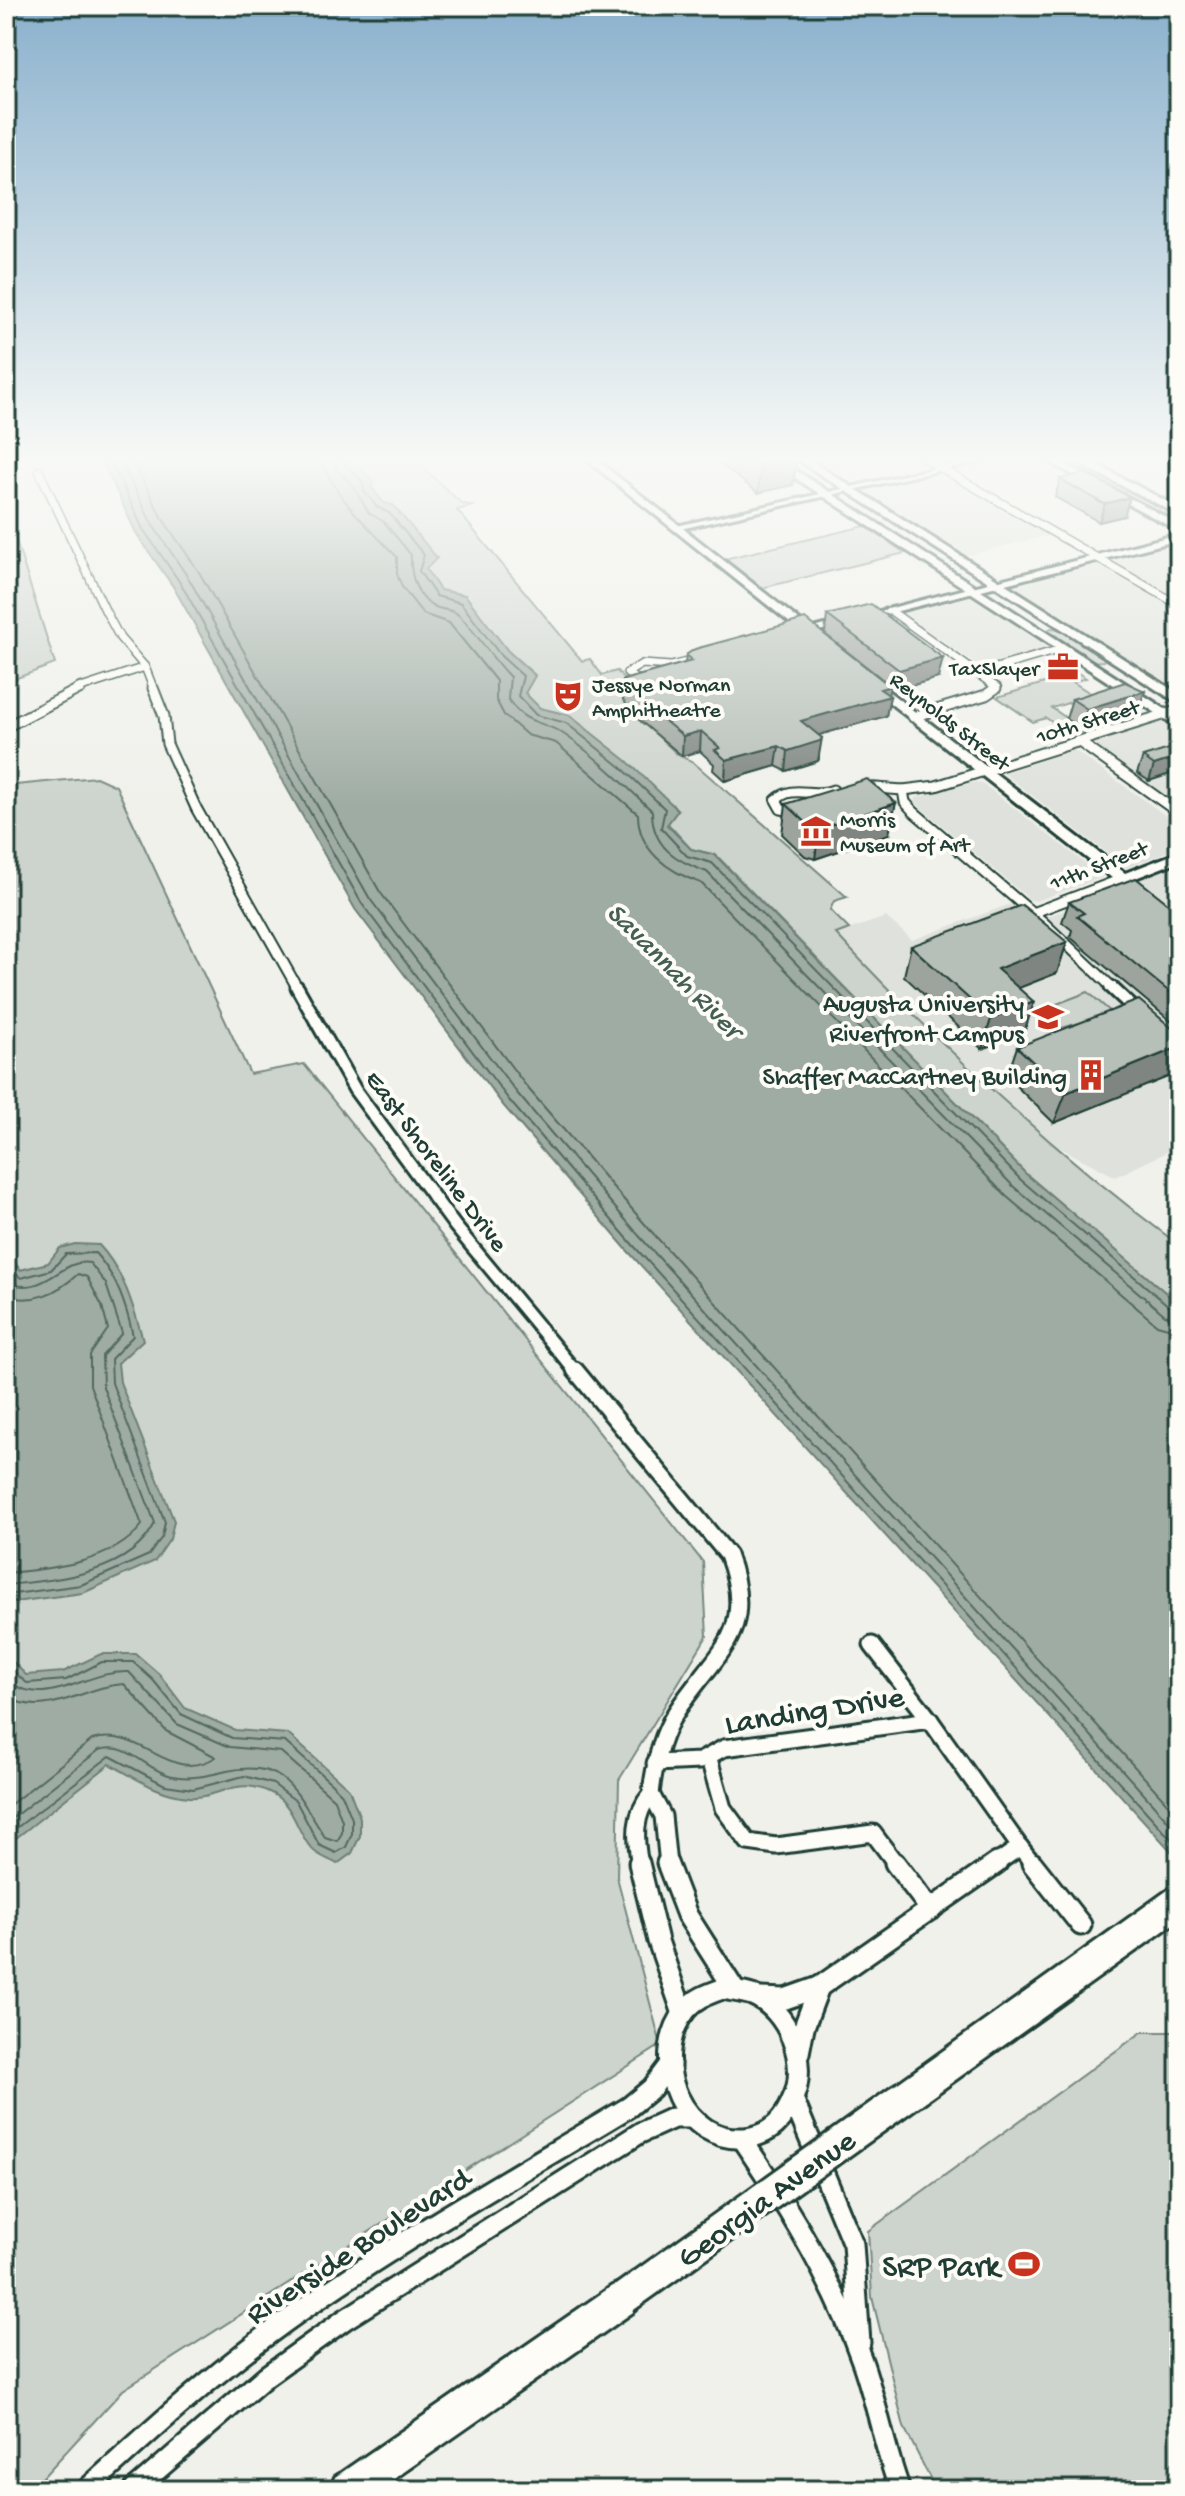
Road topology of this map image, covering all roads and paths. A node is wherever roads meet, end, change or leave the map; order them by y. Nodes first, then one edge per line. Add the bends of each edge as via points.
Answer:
1 (88, 573) edge
2 (731, 573) edge
3 (946, 573) edge
4 (980, 573) edge
5 (1037, 573) edge
6 (1124, 573) edge
7 (996, 584) junction
8 (971, 590) junction
9 (1179, 605) edge
10 (891, 611) junction
11 (802, 633) junction
12 (823, 645) edge
13 (1061, 649) junction
14 (704, 657) edge
15 (145, 667) junction
16 (667, 667) edge
17 (857, 671) edge
18 (979, 673) junction
19 (1179, 700) edge
20 (1179, 710) edge
21 (1164, 715) junction
22 (913, 717) junction
23 (1179, 724) edge
24 (6, 727) edge
25 (1078, 741) junction
26 (983, 771) junction
27 (851, 787) edge
28 (840, 789) edge
29 (903, 790) junction
30 (817, 802) edge
31 (1179, 813) edge
32 (1179, 856) edge
33 (1122, 879) junction
34 (1032, 913) junction
35 (1179, 922) edge
36 (1148, 1022) edge
37 (872, 1645) dead end
38 (930, 1720) junction
39 (709, 1759) junction
40 (655, 1763) junction
41 (651, 1794) junction
42 (1020, 1847) junction
43 (1179, 1901) edge
44 (931, 1910) junction
45 (1081, 1925) dead end
46 (819, 1987) junction
47 (734, 1989) junction
48 (761, 1998) junction
49 (683, 2014) junction
50 (798, 2057) junction
51 (670, 2064) junction
52 (794, 2101) junction
53 (690, 2118) junction
54 (743, 2141) junction
55 (863, 2362) junction
56 (86, 2490) edge
57 (134, 2490) edge
58 (348, 2490) edge
59 (900, 2490) edge

1 - 15 street, East Shoreline Drive via 120,638
2 - 11 main road
3 - 8 main road
4 - 7 main road
5 - 7 street
6 - 9 street
7 - 8 street
7 - 19 main road
8 - 10 street
8 - 13 main road
10 - 11 street
10 - 18 street
11 - 12 main road
13 - 18 street
13 - 21 main road
14 - 16 street
15 - 24 street via 67,693
15 - 40 street, East Shoreline Drive via 164,716 167,744 196,808 374,1119 735,1568 741,1597 737,1627 675,1714
17 - 22 main road, Reynolds Street
18 - 22 street via 996,689
20 - 21 street, 10th Street
21 - 23 main road
21 - 25 street, 10th Street
22 - 26 main road, Reynolds Street
25 - 26 street, 10th Street
25 - 31 street
26 - 29 street, 10th Street
26 - 33 main road, Reynolds Street
27 - 29 street, 10th Street
28 - 30 street
29 - 34 street via 914,812
32 - 33 main road, 11th Street
33 - 34 street, 11th Street
33 - 35 main road, Reynolds Street
34 - 36 street
37 - 38 street, Landing Drive
38 - 39 street, Landing Drive via 724,1748
38 - 42 street, Landing Drive
39 - 40 street, Landing Drive
39 - 44 street, Landing Drive via 723,1808 748,1842 776,1846 873,1833
40 - 41 street, East Shoreline Drive
41 - 47 street via 661,1810 662,1840 675,1883 711,1958
41 - 49 street via 639,1809 640,1863
42 - 44 street
42 - 45 street, Landing Drive
43 - 58 main road, Georgia Avenue, bridge
44 - 46 street
46 - 48 street via 785,1999
46 - 50 street
47 - 48 street
47 - 49 street via 699,1998
48 - 50 street via 784,2021
49 - 51 street via 670,2047
50 - 52 street
51 - 53 street
51 - 56 street, Riverside Boulevard via 629,2107 284,2323
52 - 54 street via 773,2129
52 - 55 street via 853,2244
53 - 54 street via 714,2136
53 - 57 street, Riverside Boulevard via 673,2118 640,2133 344,2320 266,2376
54 - 55 street via 812,2248
55 - 59 street

